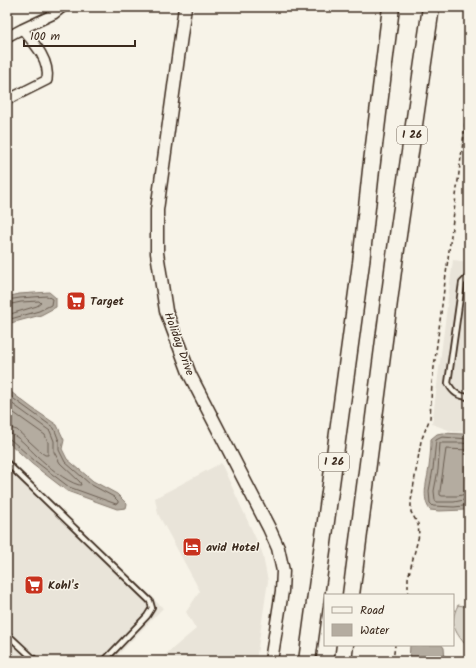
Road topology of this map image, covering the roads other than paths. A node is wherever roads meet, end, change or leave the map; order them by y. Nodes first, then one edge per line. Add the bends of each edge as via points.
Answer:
1 (64, 7) edge
2 (185, 7) edge
3 (391, 7) edge
4 (431, 7) edge
5 (22, 29) junction
6 (7, 37) edge
7 (7, 100) edge
8 (469, 278) edge
9 (469, 397) edge
10 (7, 463) edge
11 (351, 594) edge
12 (7, 634) edge
13 (345, 646) edge
14 (36, 661) edge
15 (104, 661) edge
16 (271, 661) edge
17 (308, 661) edge
18 (343, 661) edge

1 - 5 street
2 - 16 main road, Holiday Drive via 157,210 157,253 166,311 190,375 278,548 283,584
3 - 17 highway, I 26 via 361,263
4 - 11 highway, I 26 via 394,262
5 - 6 street
5 - 7 street via 38,47 48,71 47,80
8 - 9 lane via 462,283 448,383 452,391 460,396
10 - 15 lane via 150,601 152,608 147,616
12 - 14 lane
13 - 18 highway

